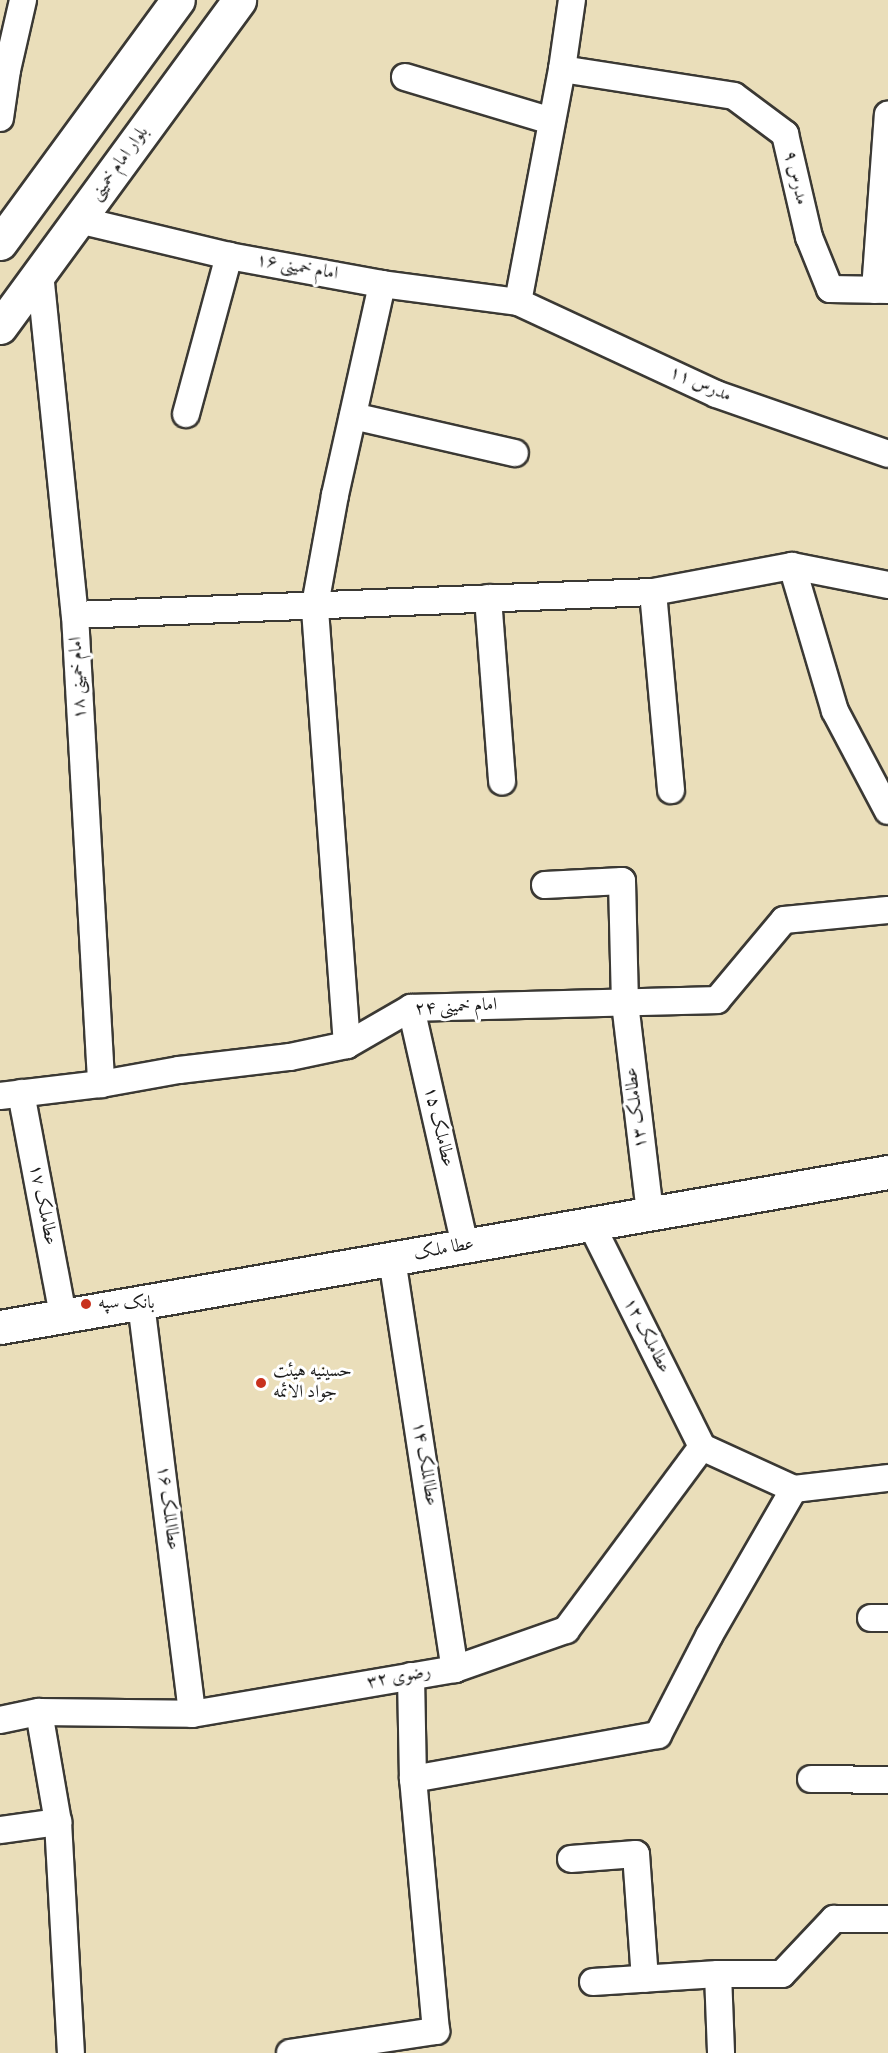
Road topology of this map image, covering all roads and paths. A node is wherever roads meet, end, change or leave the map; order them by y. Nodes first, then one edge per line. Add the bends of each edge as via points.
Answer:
1 (23, 0) edge
2 (178, 0) edge
3 (239, 0) edge
4 (572, 0) edge
5 (562, 69) junction
6 (405, 78) dead end
7 (888, 114) edge
8 (0, 118) edge
9 (552, 120) junction
10 (79, 220) junction
11 (0, 243) edge
12 (229, 256) junction
13 (39, 273) junction
14 (382, 284) junction
15 (881, 290) edge
16 (518, 302) junction
17 (0, 327) edge
18 (186, 414) dead end
19 (353, 416) junction
20 (514, 453) dead end
21 (888, 454) edge
22 (792, 566) junction
23 (888, 585) edge
24 (653, 592) junction
25 (488, 598) junction
26 (315, 605) junction
27 (75, 615) junction
28 (502, 782) dead end
29 (671, 790) dead end
30 (888, 810) edge
31 (545, 885) dead end
32 (888, 910) edge
33 (625, 1003) junction
34 (411, 1008) junction
35 (347, 1045) junction
36 (101, 1084) junction
37 (10, 1095) edge
38 (888, 1172) edge
39 (650, 1214) junction
40 (591, 1224) junction
41 (465, 1246) junction
42 (392, 1259) junction
43 (141, 1303) junction
44 (63, 1316) junction
45 (0, 1327) edge
46 (702, 1447) junction
47 (888, 1478) edge
48 (794, 1489) junction
49 (455, 1669) junction
50 (411, 1676) junction
51 (39, 1712) junction
52 (192, 1714) junction
53 (0, 1720) edge
54 (413, 1779) junction
55 (811, 1779) dead end
56 (888, 1780) edge
57 (58, 1822) junction
58 (0, 1830) edge
59 (571, 1859) dead end
60 (888, 1919) edge
61 (718, 1974) junction
62 (645, 1979) junction
63 (592, 1982) dead end
64 (71, 2053) edge
65 (290, 2053) edge
66 (721, 2053) edge

1 - 8 street
2 - 11 main road
3 - 10 main road, بلوار امام خمینی
4 - 5 street
5 - 9 street
5 - 15 street, مدرس ۹ via 734,96 785,134 809,237 830,289
6 - 9 street
7 - 15 street
9 - 16 street
10 - 12 street, امام خمینی ۱۶
10 - 13 main road, بلوار امام خمینی
12 - 14 street, امام خمینی ۱۶
12 - 18 street
13 - 17 main road, بلوار امام خمینی
13 - 27 street, امام خمینی ۱۸
14 - 16 street, امام خمینی ۱۶
14 - 19 street
16 - 21 street, مدرس ۱۱ via 716,394
19 - 20 street
19 - 26 street
22 - 23 street
22 - 24 street
22 - 30 street via 835,711
24 - 25 street
24 - 29 street
25 - 26 street
25 - 28 street
26 - 27 street
26 - 35 street
27 - 36 street, امام خمینی ۱۸
31 - 33 street, عطاملک ۱۳ via 622,881
32 - 33 street, امام خمینی ۲۴ via 784,920 717,1000
33 - 34 street, امام خمینی ۲۴
33 - 39 street, عطاملک ۱۳
34 - 35 street, امام خمینی ۲۴
34 - 41 street, عطاملک ۱۵
35 - 36 street, امام خمینی ۲۴
36 - 37 street, امام خمینی ۲۴
37 - 44 street, عطاملک ۱۷
38 - 39 main road, عطا ملک
39 - 40 main road, عطا ملک
40 - 41 main road, عطا ملک
40 - 46 street, عطاملک ۱۲
41 - 42 main road, عطا ملک
42 - 43 main road, عطا ملک
42 - 49 street, عطاالملک ۱۴
43 - 44 main road, عطا ملک
43 - 52 street, عطاالملک ۱۶
44 - 45 main road, عطا ملک
46 - 48 street
46 - 49 street, رضوی ۳۲ via 566,1630
47 - 48 street
48 - 54 street via 709,1636 658,1735
49 - 50 street, رضوی ۳۲
50 - 52 street, رضوی ۳۲
50 - 54 street
51 - 52 street, رضوی ۳۲
51 - 53 street, رضوی ۳۲
51 - 57 street
54 - 65 street via 436,2031
55 - 56 street
57 - 58 street
57 - 64 street
59 - 62 street via 636,1854
60 - 61 street via 834,1919 782,1974
61 - 62 street
61 - 66 street
62 - 63 street

